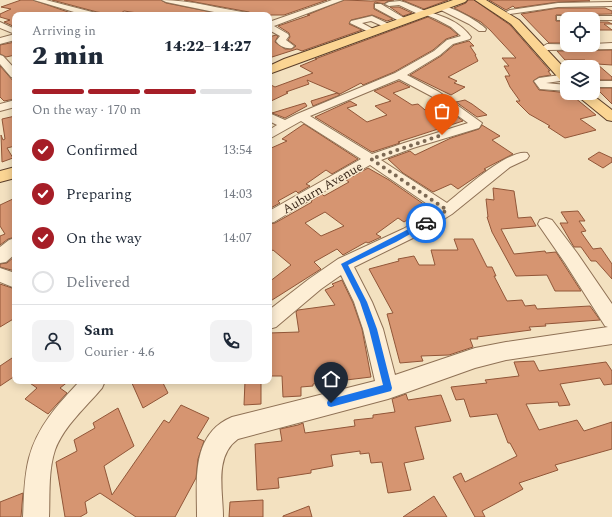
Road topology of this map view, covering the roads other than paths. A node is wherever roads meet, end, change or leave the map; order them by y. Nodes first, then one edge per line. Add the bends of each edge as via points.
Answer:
1 (38, 0) edge
2 (166, 0) edge
3 (454, 0) edge
4 (462, 0) edge
5 (480, 0) edge
6 (489, 0) edge
7 (316, 1) dead end
8 (335, 2) edge
9 (389, 4) dead end
10 (612, 4) edge
11 (378, 6) dead end
12 (209, 9) junction
13 (431, 9) junction
14 (83, 12) edge
15 (204, 12) edge
16 (229, 12) edge
17 (510, 12) junction
18 (399, 17) junction
19 (600, 18) edge
20 (612, 18) edge
21 (383, 22) junction
22 (272, 24) edge
23 (0, 25) edge
24 (272, 25) edge
25 (368, 29) junction
26 (482, 29) dead end
27 (12, 31) edge
28 (12, 38) edge
29 (0, 41) edge
30 (289, 46) dead end
31 (612, 46) edge
32 (547, 47) junction
33 (0, 58) edge
34 (272, 65) edge
35 (9, 69) edge
36 (272, 69) edge
37 (560, 71) edge
38 (560, 74) edge
39 (399, 75) junction
40 (600, 84) edge
41 (612, 84) edge
42 (590, 100) edge
43 (600, 100) edge
44 (12, 104) edge
45 (0, 108) edge
46 (612, 110) edge
47 (301, 116) junction
48 (612, 117) edge
49 (272, 118) edge
50 (286, 125) junction
51 (272, 133) edge
52 (522, 156) dead end
53 (371, 159) junction
54 (447, 210) junction
55 (272, 216) edge
56 (546, 224) dead end
57 (12, 246) edge
58 (0, 256) edge
59 (344, 264) junction
60 (0, 275) edge
61 (12, 280) edge
62 (272, 319) edge
63 (612, 320) edge
64 (612, 334) edge
65 (91, 384) edge
66 (388, 388) junction
67 (36, 517) edge
68 (210, 517) edge

1 - 14 street
2 - 12 street
3 - 13 main road
4 - 13 main road
5 - 38 main road via 514,22
6 - 17 main road
7 - 8 street
8 - 22 street
9 - 13 street via 400,3
10 - 17 street via 558,5
11 - 18 street
12 - 15 street
12 - 16 street
13 - 18 main road
13 - 26 street via 472,22
13 - 36 main road
13 - 39 street via 467,37 450,42 437,53
17 - 32 main road
18 - 21 main road
19 - 20 street
21 - 25 main road
21 - 25 street via 370,18 354,23
23 - 27 street
24 - 30 street via 286,36 280,41
25 - 34 main road
28 - 29 street
31 - 32 street
32 - 37 main road
33 - 35 street
39 - 47 street
39 - 53 street, Auburn Avenue via 434,94 476,124
40 - 41 street
42 - 48 main road
43 - 46 main road
44 - 45 street
47 - 50 street
47 - 53 street
49 - 50 street
50 - 51 street
52 - 54 street via 505,164
53 - 54 street
53 - 55 street, Auburn Avenue
54 - 59 street via 409,233
56 - 63 street
57 - 58 street
59 - 62 street
59 - 66 street via 373,329
60 - 61 street
64 - 66 street via 475,358
65 - 67 street via 57,423 46,442 41,463
66 - 68 street via 232,429 222,434 214,446 211,459

